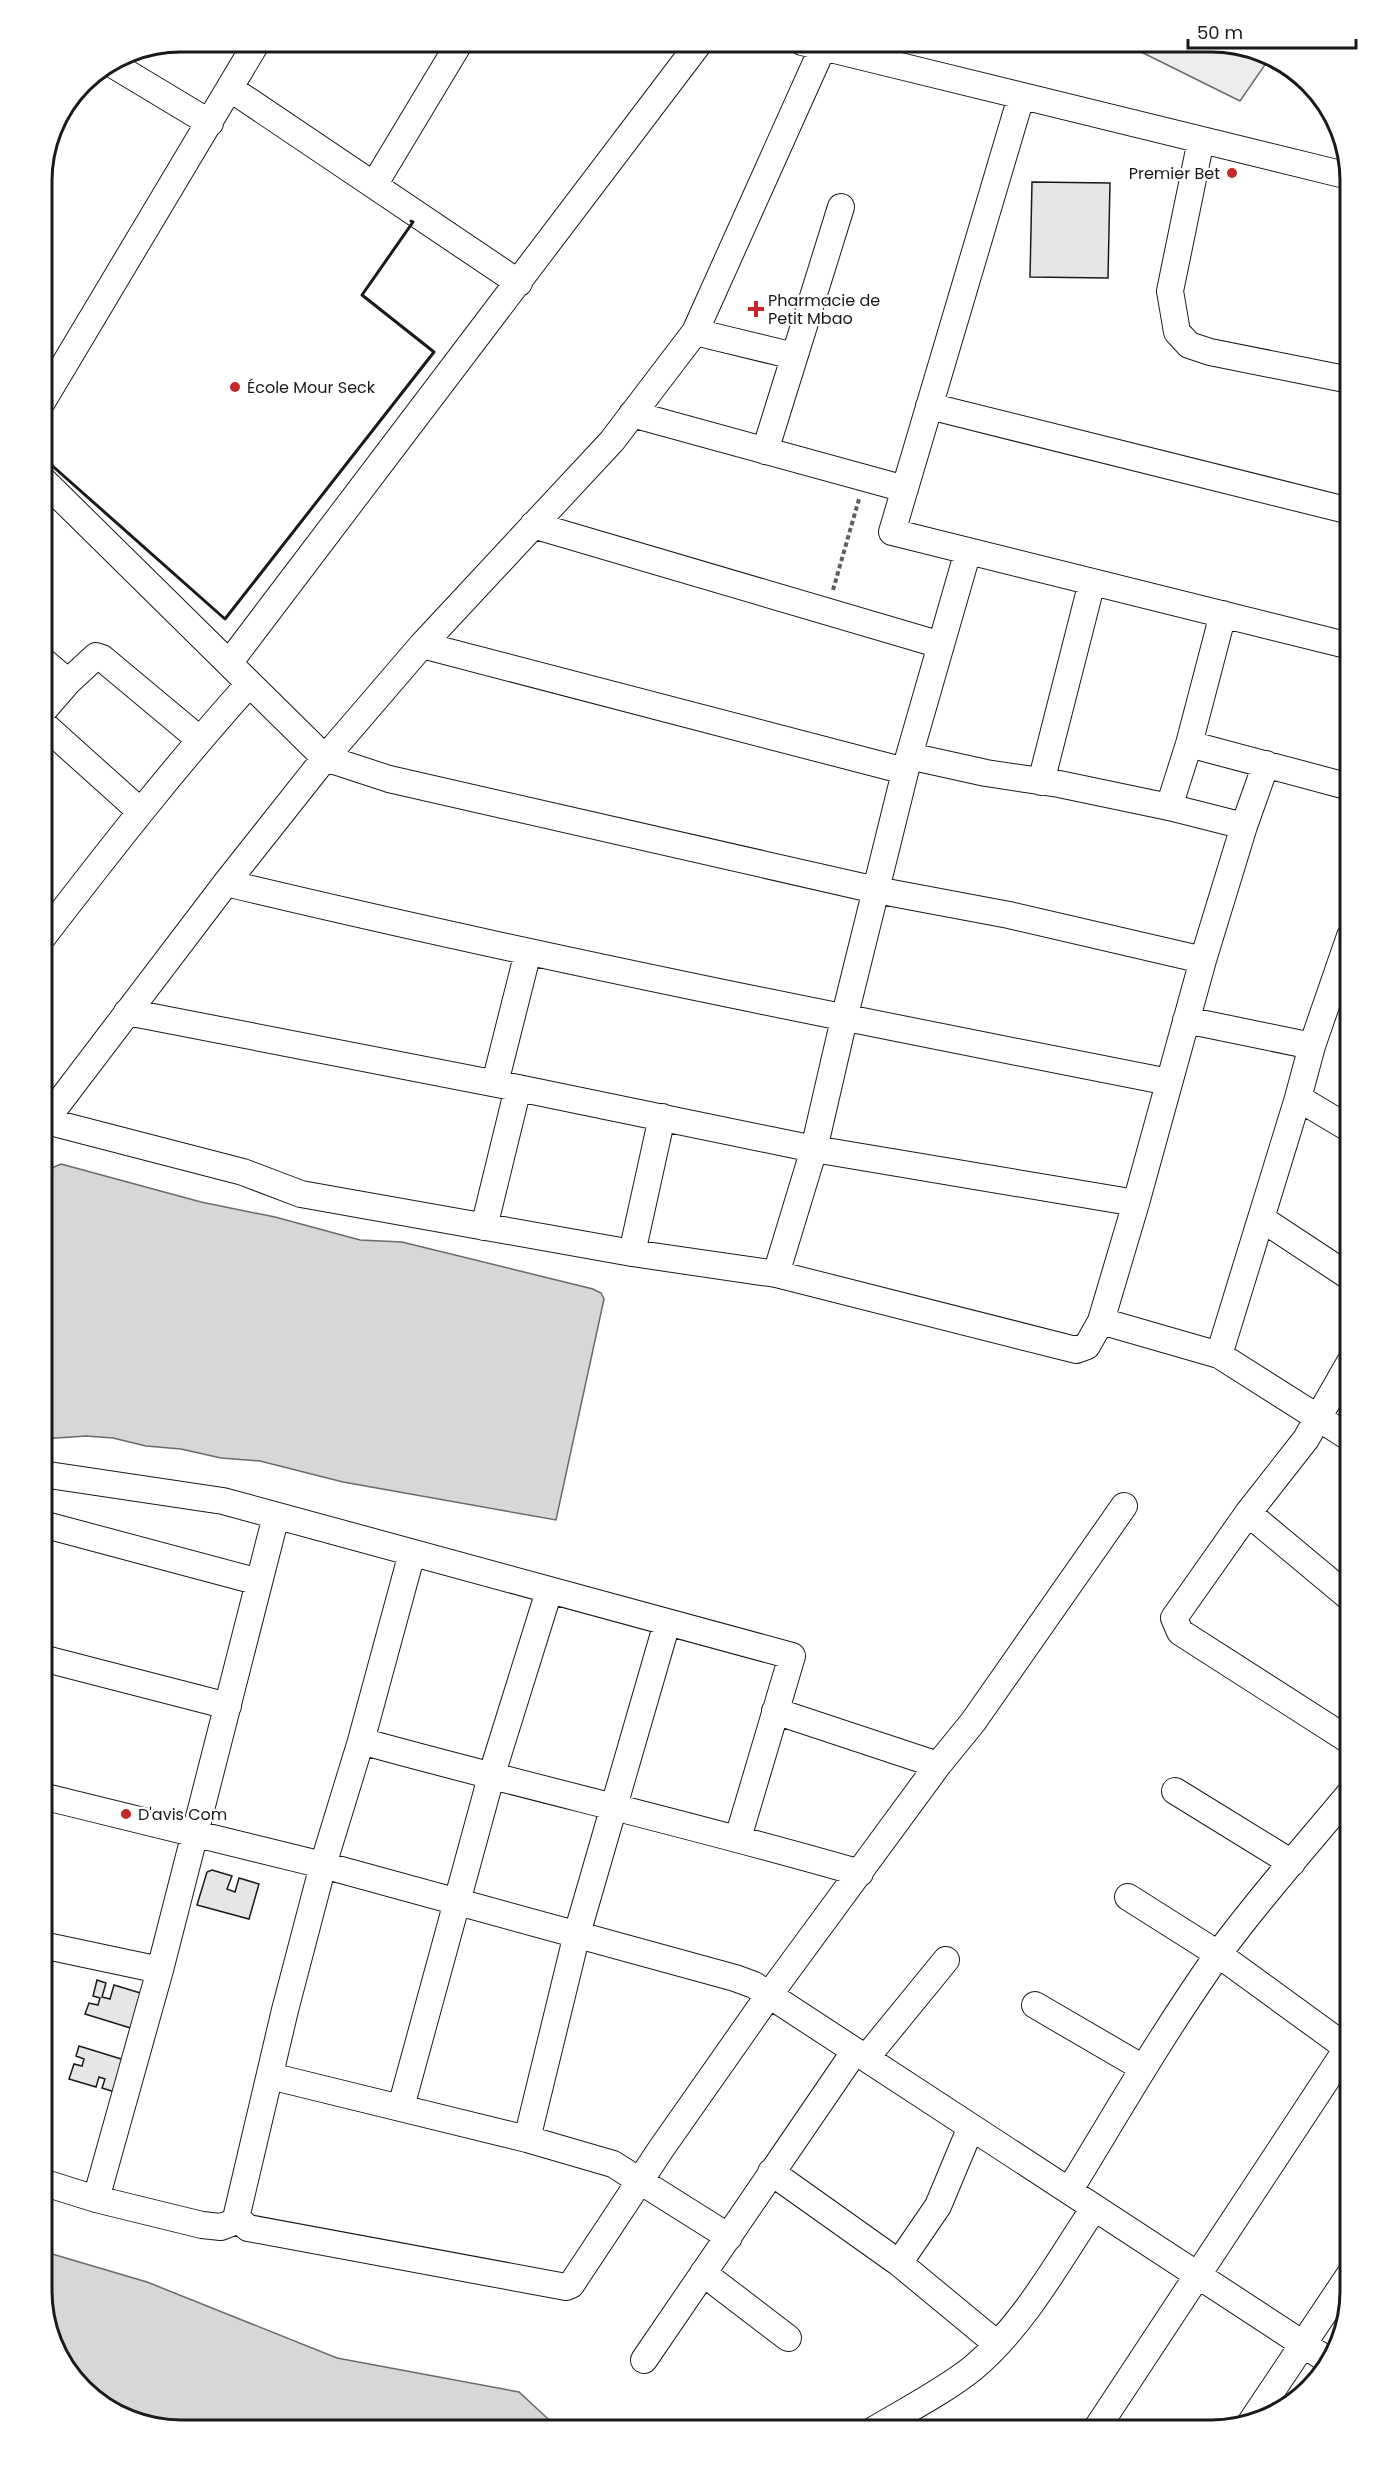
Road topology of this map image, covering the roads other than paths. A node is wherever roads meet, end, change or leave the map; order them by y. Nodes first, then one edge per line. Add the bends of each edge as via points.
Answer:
1 (251, 53) edge
2 (453, 53) edge
3 (692, 53) edge
4 (809, 53) edge
5 (844, 53) edge
6 (119, 69) edge
7 (231, 89) junction
8 (1021, 97) junction
9 (210, 123) junction
10 (1201, 140) junction
11 (1339, 174) edge
12 (374, 185) junction
13 (841, 207) dead end
14 (519, 283) junction
15 (695, 332) junction
16 (794, 356) junction
17 (1340, 378) edge
18 (53, 384) edge
19 (929, 406) junction
20 (632, 414) junction
21 (765, 451) junction
22 (905, 489) junction
23 (53, 490) edge
24 (1340, 509) edge
25 (533, 525) junction
26 (968, 551) junction
27 (1092, 582) junction
28 (1223, 614) junction
29 (1340, 643) edge
30 (422, 645) junction
31 (941, 645) junction
32 (229, 663) junction
33 (53, 669) edge
34 (68, 682) junction
35 (249, 684) junction
36 (53, 699) edge
37 (53, 733) edge
38 (199, 739) junction
39 (1189, 744) junction
40 (325, 758) junction
41 (907, 764) junction
42 (1266, 764) junction
43 (1041, 782) junction
44 (1340, 784) edge
45 (1168, 807) junction
46 (140, 811) junction
47 (1244, 826) junction
48 (226, 883) junction
49 (876, 890) junction
50 (53, 924) edge
51 (528, 952) junction
52 (1203, 960) junction
53 (1340, 984) edge
54 (127, 1012) junction
55 (844, 1019) junction
56 (1186, 1020) junction
57 (1312, 1046) junction
58 (1169, 1082) junction
59 (507, 1086) junction
60 (1298, 1098) junction
61 (53, 1112) edge
62 (662, 1117) junction
63 (1340, 1123) edge
64 (53, 1125) edge
65 (814, 1149) junction
66 (1136, 1203) junction
67 (1262, 1219) junction
68 (484, 1227) junction
69 (632, 1253) junction
70 (1340, 1270) edge
71 (776, 1274) junction
72 (1101, 1322) junction
73 (1220, 1355) junction
74 (1340, 1380) edge
75 (1318, 1418) junction
76 (1340, 1432) edge
77 (52, 1475) edge
78 (1124, 1506) dead end
79 (1248, 1513) junction
80 (276, 1516) junction
81 (52, 1527) edge
82 (412, 1553) junction
83 (260, 1582) junction
84 (1340, 1590) edge
85 (549, 1591) junction
86 (667, 1623) junction
87 (52, 1662) edge
88 (228, 1706) junction
89 (775, 1711) junction
90 (1340, 1735) edge
91 (361, 1741) junction
92 (938, 1765) junction
93 (491, 1777) junction
94 (1175, 1791) dead end
95 (52, 1798) edge
96 (1340, 1805) edge
97 (614, 1809) junction
98 (195, 1833) junction
99 (738, 1838) junction
100 (1292, 1863) junction
101 (323, 1865) junction
102 (860, 1874) junction
103 (1128, 1897) dead end
104 (456, 1902) junction
105 (577, 1934) junction
106 (52, 1947) edge
107 (1218, 1954) junction
108 (946, 1960) dead end
109 (160, 1970) junction
110 (769, 1995) junction
111 (1035, 2004) dead end
112 (1340, 2041) edge
113 (860, 2055) junction
114 (1340, 2060) edge
115 (1143, 2068) junction
116 (270, 2076) junction
117 (401, 2107) junction
118 (971, 2127) junction
119 (527, 2139) junction
120 (771, 2172) junction
121 (640, 2182) junction
122 (52, 2185) edge
123 (1069, 2192) junction
124 (96, 2199) junction
125 (1094, 2208) junction
126 (239, 2220) junction
127 (729, 2237) junction
128 (899, 2263) junction
129 (703, 2273) junction
130 (1197, 2275) junction
131 (1340, 2289) edge
132 (788, 2338) dead end
133 (997, 2344) junction
134 (1303, 2344) junction
135 (1322, 2356) edge
136 (644, 2360) dead end
137 (1258, 2411) edge
138 (890, 2420) edge
139 (1102, 2420) edge

1 - 7 street
2 - 12 street
3 - 14 street
4 - 15 street
5 - 8 street
6 - 9 street
7 - 9 street
7 - 12 street
8 - 10 street
8 - 19 street
9 - 18 street
10 - 11 street
10 - 17 street via 1170,291 1177,332 1189,345 1210,352
12 - 14 street
13 - 16 street
14 - 32 street
15 - 16 street
15 - 20 street
16 - 21 street
19 - 22 street
19 - 24 street
20 - 21 street
20 - 25 street via 612,441
21 - 22 street
22 - 26 street via 892,532
23 - 32 street
25 - 30 street
25 - 31 street
26 - 27 street
26 - 31 street
27 - 28 street
27 - 43 street
28 - 29 street
28 - 39 street
30 - 40 street
30 - 41 street
31 - 41 street
32 - 35 street
33 - 34 street
34 - 36 street
34 - 38 street via 90,659 102,658
35 - 38 street
35 - 40 street
37 - 46 street
38 - 46 street
39 - 42 street
39 - 45 street
40 - 48 street
40 - 49 street via 389,779
41 - 43 street
41 - 49 street
42 - 44 street
42 - 47 street
43 - 45 street
45 - 47 street
46 - 50 street
47 - 52 street
48 - 51 street
48 - 54 street
49 - 52 street via 1009,915
49 - 55 street
51 - 55 street
51 - 59 street
52 - 56 street
53 - 57 street
54 - 59 street
54 - 61 street
55 - 58 street
55 - 65 street
56 - 57 street
56 - 58 street
57 - 60 street
58 - 66 street
59 - 62 street
59 - 68 street
60 - 63 street
60 - 67 street
62 - 65 street
62 - 69 street
64 - 68 street via 243,1172 301,1194
65 - 66 street
65 - 71 street
66 - 72 street
67 - 70 street
67 - 73 street
68 - 69 street
69 - 71 street
71 - 72 street via 1076,1350 1087,1346
72 - 73 street
73 - 75 street
74 - 75 street
75 - 76 street
75 - 79 street
77 - 80 street via 204,1497
78 - 92 street via 973,1722
79 - 84 street
79 - 90 street via 1177,1611 1175,1624 1180,1632
80 - 82 street
80 - 83 street
81 - 83 street
82 - 85 street
82 - 91 street
83 - 88 street
85 - 86 street
85 - 93 street
86 - 89 street via 792,1656
86 - 97 street
87 - 88 street
88 - 98 street
89 - 92 street
89 - 99 street
91 - 93 street
91 - 101 street
92 - 102 street
93 - 97 street
93 - 104 street
94 - 100 street
95 - 98 street
96 - 100 street
97 - 99 street
97 - 105 street
98 - 101 street
98 - 109 street
99 - 102 street
100 - 107 street
101 - 104 street
101 - 116 street
102 - 110 street
103 - 107 street
104 - 105 street
104 - 117 street
105 - 110 street via 735,1978
105 - 119 street
106 - 109 street
107 - 112 street
107 - 115 street
108 - 113 street
109 - 124 street
110 - 113 street
110 - 121 street
111 - 115 street
113 - 118 street
113 - 120 street
114 - 130 street
115 - 123 street
116 - 117 street
116 - 126 street via 237,2208
117 - 119 street
118 - 123 street
118 - 128 street via 938,2206
119 - 121 street via 613,2164
120 - 127 street
120 - 128 street
121 - 126 street via 569,2287 248,2228
121 - 127 street
122 - 124 street
123 - 125 street
124 - 126 street via 202,2225 220,2227
125 - 130 street
125 - 133 street via 1029,2306
127 - 129 street
128 - 133 street
129 - 132 street
129 - 136 street
130 - 134 street
130 - 139 street
131 - 134 street
133 - 138 street via 971,2369
134 - 135 street
134 - 137 street

